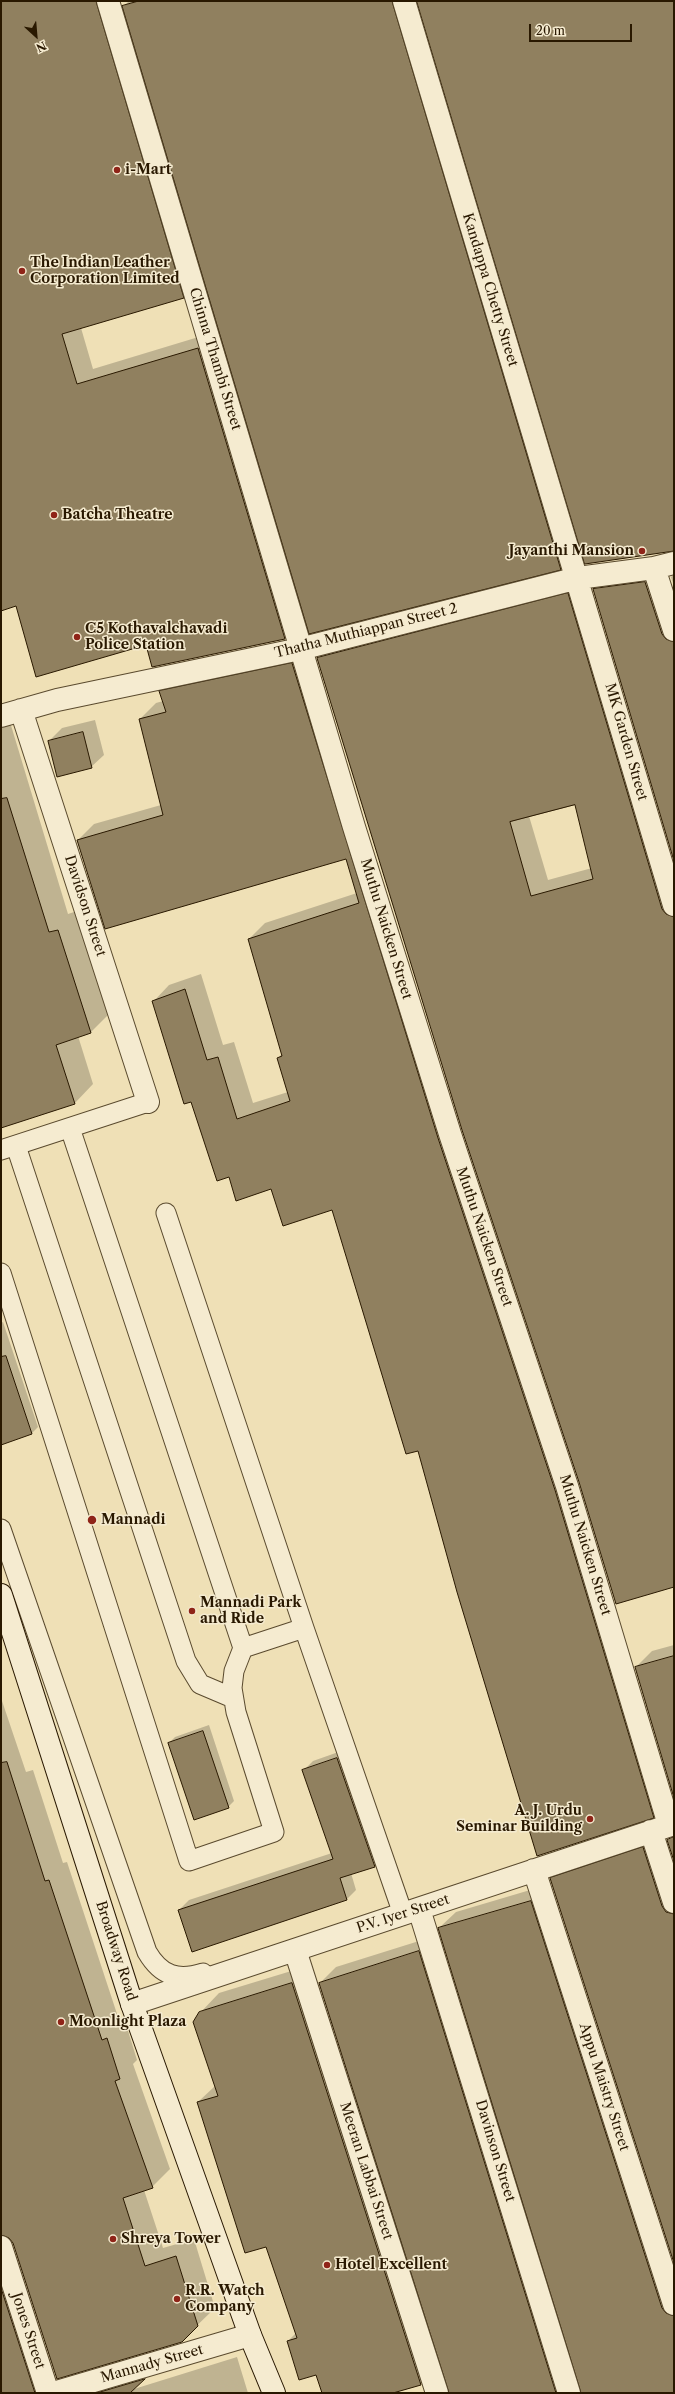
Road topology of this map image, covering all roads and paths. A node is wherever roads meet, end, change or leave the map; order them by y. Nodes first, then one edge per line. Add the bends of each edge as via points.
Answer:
1 (108, 1) edge
2 (404, 1) edge
3 (664, 566) edge
4 (578, 578) junction
5 (674, 630) edge
6 (300, 649) junction
7 (11, 713) edge
8 (674, 906) edge
9 (148, 1102) joint
10 (70, 1128) junction
11 (9, 1148) edge
12 (166, 1213) dead end
13 (1, 1273) edge
14 (1, 1529) edge
15 (1, 1595) edge
16 (304, 1628) junction
17 (243, 1648) junction
18 (233, 1698) junction
19 (665, 1827) edge
20 (534, 1870) junction
21 (674, 1902) edge
22 (408, 1910) junction
23 (295, 1950) junction
24 (132, 2004) junction
25 (1, 2246) edge
26 (674, 2304) edge
27 (250, 2335) junction
28 (48, 2393) edge
29 (53, 2393) edge
30 (274, 2393) edge
31 (437, 2393) edge
32 (569, 2393) edge

1 - 6 street, Chinna Thambi Street
2 - 4 street, Kandappa Chetty Street
3 - 4 street, Thatha Muthiappan Street 2
3 - 5 street
4 - 6 street, Thatha Muthiappan Street 2
4 - 8 street, MK Garden Street
6 - 7 street, Thatha Muthiappan Street 2 via 57,700
6 - 19 street, Muthu Naicken Street via 450,1134 568,1486
7 - 9 street, Davidson Street
9 - 10 lane
10 - 11 lane
10 - 17 lane
11 - 18 lane via 186,1661 200,1684
12 - 16 lane
13 - 18 lane via 189,1861 274,1832
14 - 22 lane via 147,1952 162,1970 182,1978
15 - 24 street, Broadway Road
16 - 17 lane
16 - 22 lane
17 - 18 lane via 234,1671
19 - 20 street, P.V. Iyer Street
19 - 21 street, Muthu Naicken Street
20 - 22 street, P.V. Iyer Street
20 - 26 street, Appu Maistry Street
22 - 23 street, P.V. Iyer Street
22 - 32 street, Davinson Street
23 - 24 street, P.V. Iyer Street
23 - 31 street, Meeran Labbai Street
24 - 27 street, Broadway Road
25 - 28 street, Jones Street
27 - 29 street, Mannady Street
27 - 30 street, Broadway Road

